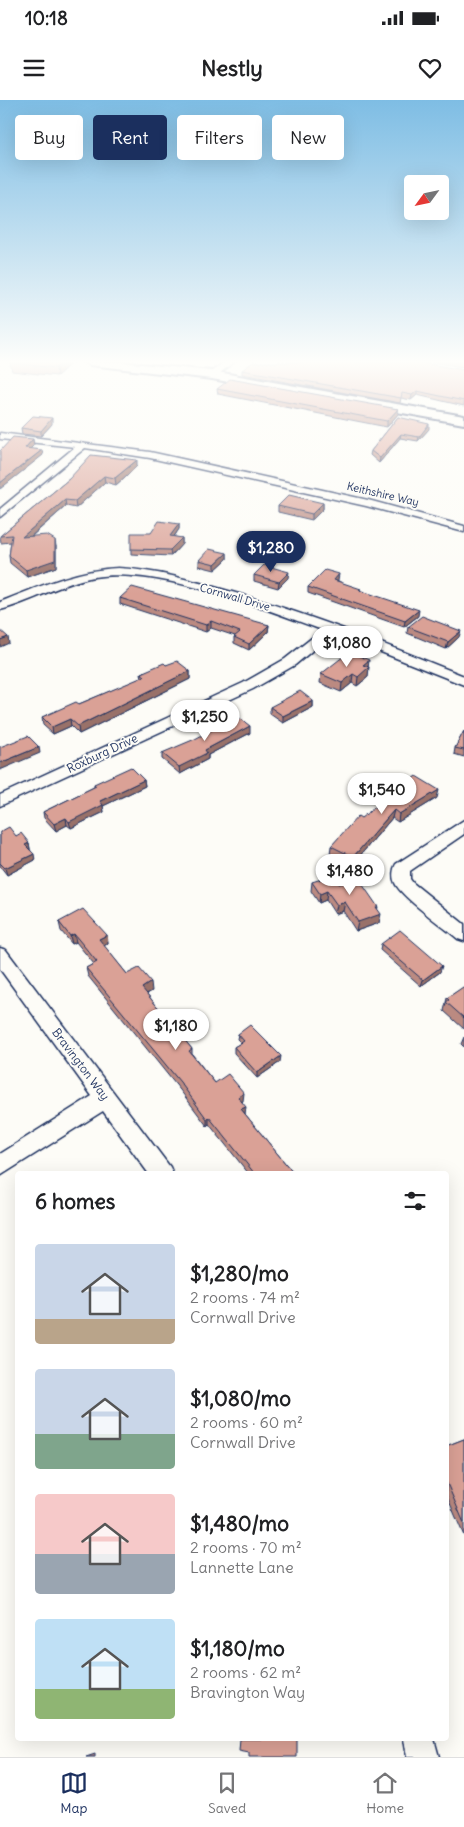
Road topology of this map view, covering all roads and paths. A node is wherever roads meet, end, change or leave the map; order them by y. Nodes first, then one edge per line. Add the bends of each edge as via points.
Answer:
1 (31, 439) edge
2 (83, 445) junction
3 (0, 514) edge
4 (464, 529) edge
5 (1, 604) edge
6 (332, 628) junction
7 (464, 681) edge
8 (0, 801) edge
9 (464, 826) edge
10 (464, 934) edge
11 (0, 955) edge
12 (106, 1098) junction
13 (0, 1166) edge
14 (160, 1171) edge
15 (419, 1741) edge
16 (423, 1757) edge

1 - 2 street, Keithshire Way
2 - 3 street
2 - 4 street, Keithshire Way via 135,452 368,503
5 - 6 street, Cornwall Drive via 80,577 102,572 129,572 235,596
6 - 7 street, Cornwall Drive
6 - 8 street, Roxburg Drive via 290,662 257,681
9 - 10 street via 402,868 401,875 407,886
11 - 12 street, Bravington Way
12 - 13 street
12 - 14 street, Bravington Way
15 - 16 street

